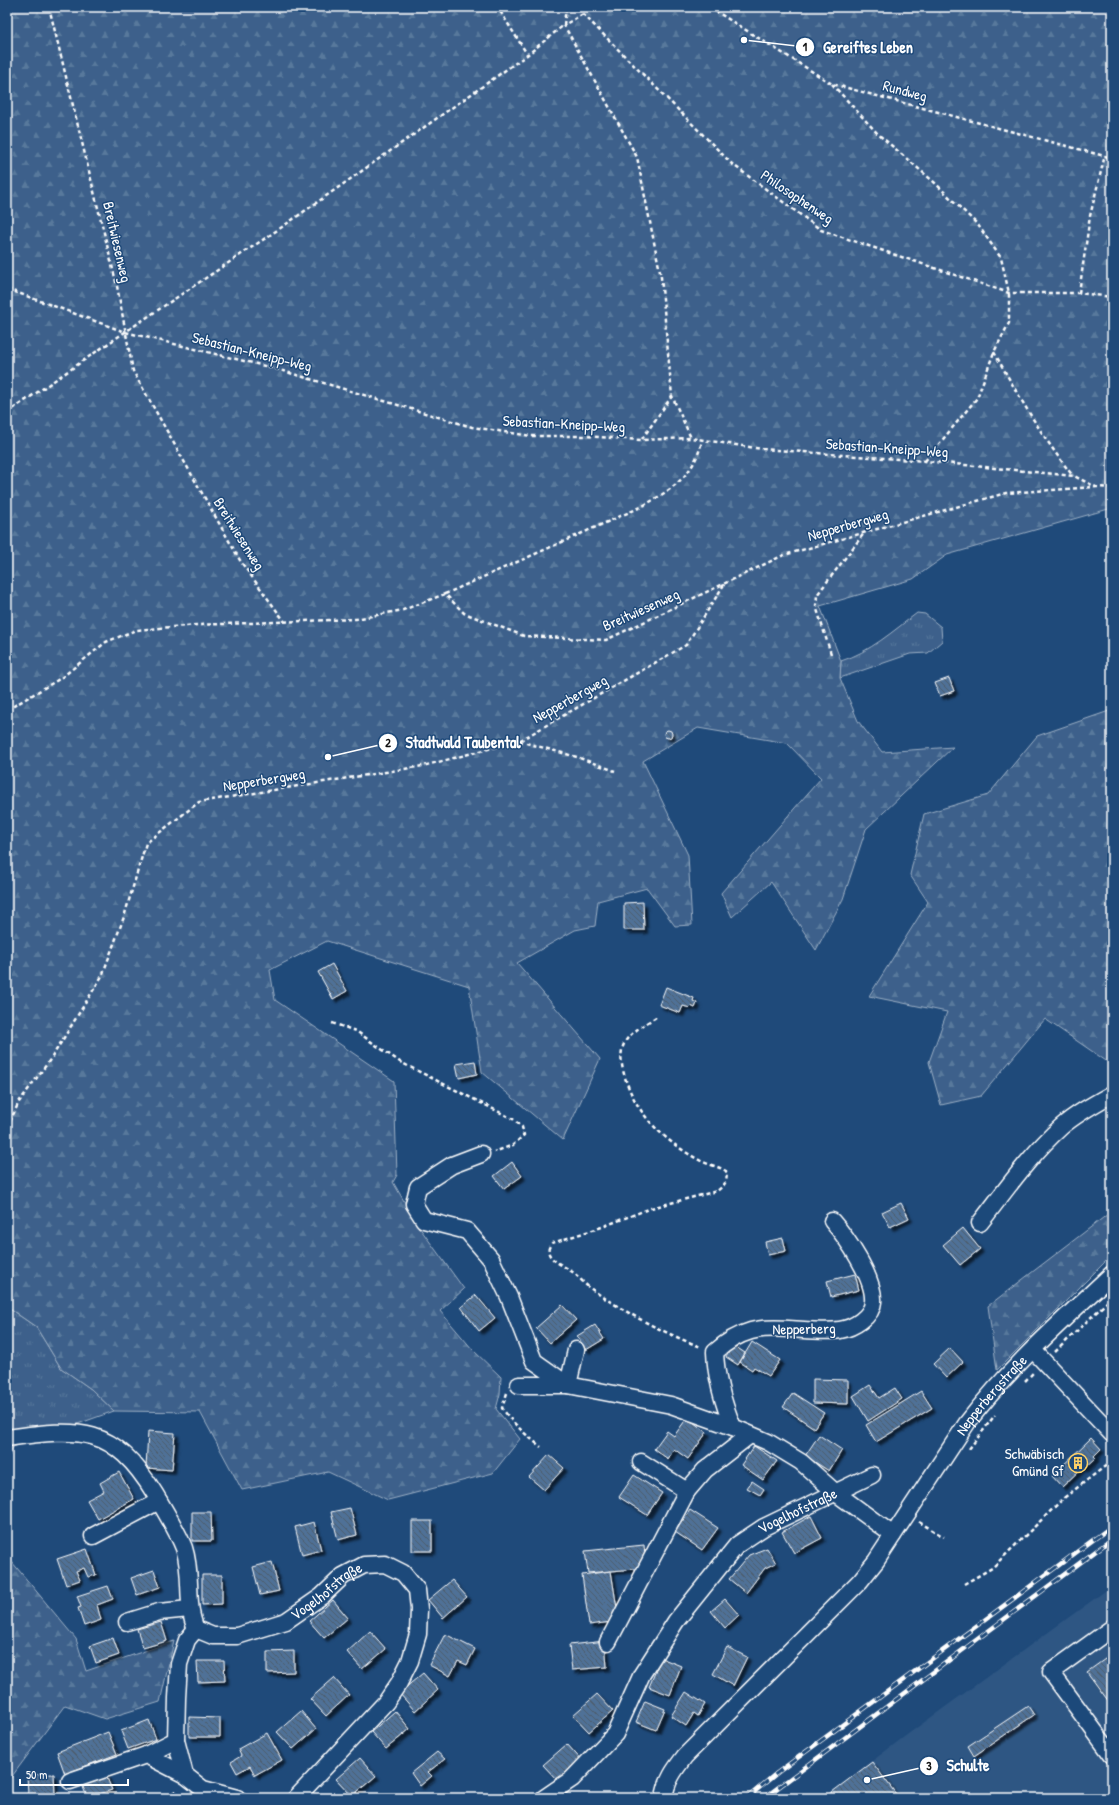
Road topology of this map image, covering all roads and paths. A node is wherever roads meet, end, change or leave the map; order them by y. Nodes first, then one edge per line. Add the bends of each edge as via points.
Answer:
1 (49, 7) edge
2 (505, 7) edge
3 (566, 7) edge
4 (580, 7) edge
5 (709, 7) edge
6 (583, 14) junction
7 (564, 25) junction
8 (527, 55) junction
9 (832, 84) junction
10 (1105, 155) junction
11 (1112, 158) edge
12 (7, 289) edge
13 (1009, 293) junction
14 (1079, 293) junction
15 (1112, 297) edge
16 (125, 332) junction
17 (994, 352) junction
18 (672, 396) junction
19 (7, 414) edge
20 (691, 438) junction
21 (641, 440) junction
22 (702, 441) junction
23 (925, 461) junction
24 (1074, 476) junction
25 (1096, 487) junction
26 (1112, 488) edge
27 (866, 532) junction
28 (725, 583) junction
29 (445, 594) junction
30 (286, 622) junction
31 (831, 654) dead end
32 (7, 710) edge
33 (519, 741) junction
34 (615, 771) dead end
35 (656, 1017) dead end
36 (332, 1023) dead end
37 (1112, 1094) edge
38 (7, 1128) edge
39 (481, 1154) joint
40 (832, 1221) dead end
41 (980, 1223) dead end
42 (1112, 1274) edge
43 (1112, 1297) edge
44 (576, 1350) dead end
45 (1033, 1350) junction
46 (715, 1352) junction
47 (1044, 1362) junction
48 (1024, 1382) dead end
49 (519, 1385) joint
50 (568, 1385) junction
51 (997, 1411) dead end
52 (733, 1427) junction
53 (1112, 1434) edge
54 (750, 1435) junction
55 (7, 1438) edge
56 (541, 1447) dead end
57 (969, 1450) dead end
58 (1112, 1460) edge
59 (641, 1462) dead end
60 (872, 1475) dead end
61 (686, 1491) junction
62 (836, 1493) junction
63 (159, 1501) junction
64 (914, 1518) junction
65 (916, 1529) dead end
66 (93, 1536) dead end
67 (892, 1536) junction
68 (944, 1537) dead end
69 (964, 1584) dead end
70 (190, 1609) junction
71 (127, 1622) dead end
72 (1112, 1628) edge
73 (196, 1629) junction
74 (608, 1642) dead end
75 (176, 1740) junction
76 (146, 1755) junction
77 (1112, 1755) edge
78 (185, 1775) junction
79 (70, 1781) dead end
80 (237, 1798) edge
81 (296, 1798) edge
82 (544, 1798) edge
83 (663, 1798) edge

1 - 16 path, Breitwiesenweg via 117,286
2 - 8 path via 500,11
3 - 7 path
4 - 6 path, Philosophenweg
5 - 9 path, Rundweg
6 - 7 path
6 - 13 path, Philosophenweg via 732,164 821,230
7 - 8 path
7 - 18 path via 637,157 661,277
8 - 16 path via 282,227
9 - 10 path, Rundweg
9 - 13 path via 878,134 934,182 978,225 1001,258
10 - 11 path, Rundweg
10 - 14 path via 1090,216
12 - 16 path, Sebastian-Kneipp-Weg
13 - 14 path, Philosophenweg
13 - 17 path via 1009,323
14 - 15 path, Philosophenweg
16 - 19 path
16 - 21 path, Sebastian-Kneipp-Weg via 273,368 472,427 531,436
16 - 30 path, Breitwiesenweg via 134,370 179,453 241,562
17 - 23 path via 977,398
17 - 24 path via 1026,408 1057,456
18 - 20 path
18 - 21 path
20 - 21 path, Sebastian-Kneipp-Weg
20 - 22 path, Sebastian-Kneipp-Weg
22 - 23 path, Sebastian-Kneipp-Weg via 762,449
22 - 29 path via 699,456 690,471 667,492 641,507
23 - 24 path, Sebastian-Kneipp-Weg
24 - 25 path, Sebastian-Kneipp-Weg
25 - 26 path, Sebastian-Kneipp-Weg
25 - 27 path, Nepperbergweg via 1006,493
27 - 28 path, Nepperbergweg via 784,555
27 - 31 path via 817,595 816,606
28 - 29 path, Breitwiesenweg via 606,640 524,636 464,614
28 - 33 path, Nepperbergweg via 686,645
29 - 30 path via 403,610 362,617
30 - 32 path via 197,624 136,630 106,642 60,678
33 - 34 path via 577,757
33 - 38 path, Nepperbergweg via 423,766 199,802 146,843 124,917 102,976 52,1057 19,1102
35 - 46 path via 627,1039 622,1049 622,1065 628,1089 649,1121 665,1137 702,1161 726,1171 727,1179 724,1186 717,1191 651,1208 602,1228 556,1241 548,1248 547,1253 589,1288 656,1329
36 - 39 path via 356,1031 400,1062 513,1119 522,1127 524,1135 513,1145
37 - 41 street via 1085,1109 1061,1127
39 - 50 street via 452,1165 418,1188 414,1204 424,1220 467,1231 492,1259 534,1362
40 - 46 street, Nepperberg via 844,1235 871,1288 873,1303 866,1317 853,1326 839,1330 753,1330 725,1342
42 - 45 street, Nepperbergstraße
43 - 47 path
44 - 50 street
45 - 47 street
45 - 64 street, Nepperbergstraße via 984,1402
46 - 52 street via 724,1407
47 - 48 path
47 - 53 street
49 - 50 street
49 - 56 path via 506,1393 502,1408 526,1436
50 - 52 street via 671,1405
51 - 57 path
52 - 54 street
54 - 61 street via 705,1470
54 - 62 street via 768,1442 801,1462
55 - 63 street via 54,1432 86,1434 107,1441 127,1456 145,1477
58 - 69 path via 1065,1497 992,1568
59 - 61 street
60 - 62 street
61 - 74 street
62 - 67 street, Vogelhofstraße
62 - 82 street, Vogelhofstraße via 764,1527 737,1545 676,1621 642,1674 615,1734 572,1779
63 - 66 street
63 - 70 street via 184,1548 189,1578
64 - 65 path
64 - 67 street, Nepperbergstraße
64 - 68 path
67 - 83 street via 860,1581 685,1756 671,1775
70 - 71 street via 159,1612
70 - 73 street
72 - 77 street via 1051,1672
73 - 75 street via 187,1640 180,1664
73 - 81 street, Vogelhofstraße via 213,1636 237,1636 286,1621 322,1596 343,1576 364,1565 385,1564 403,1573 417,1590 418,1634 410,1661 399,1683 386,1702
75 - 76 street
75 - 78 street
76 - 78 street
76 - 79 street
78 - 80 street via 204,1789

